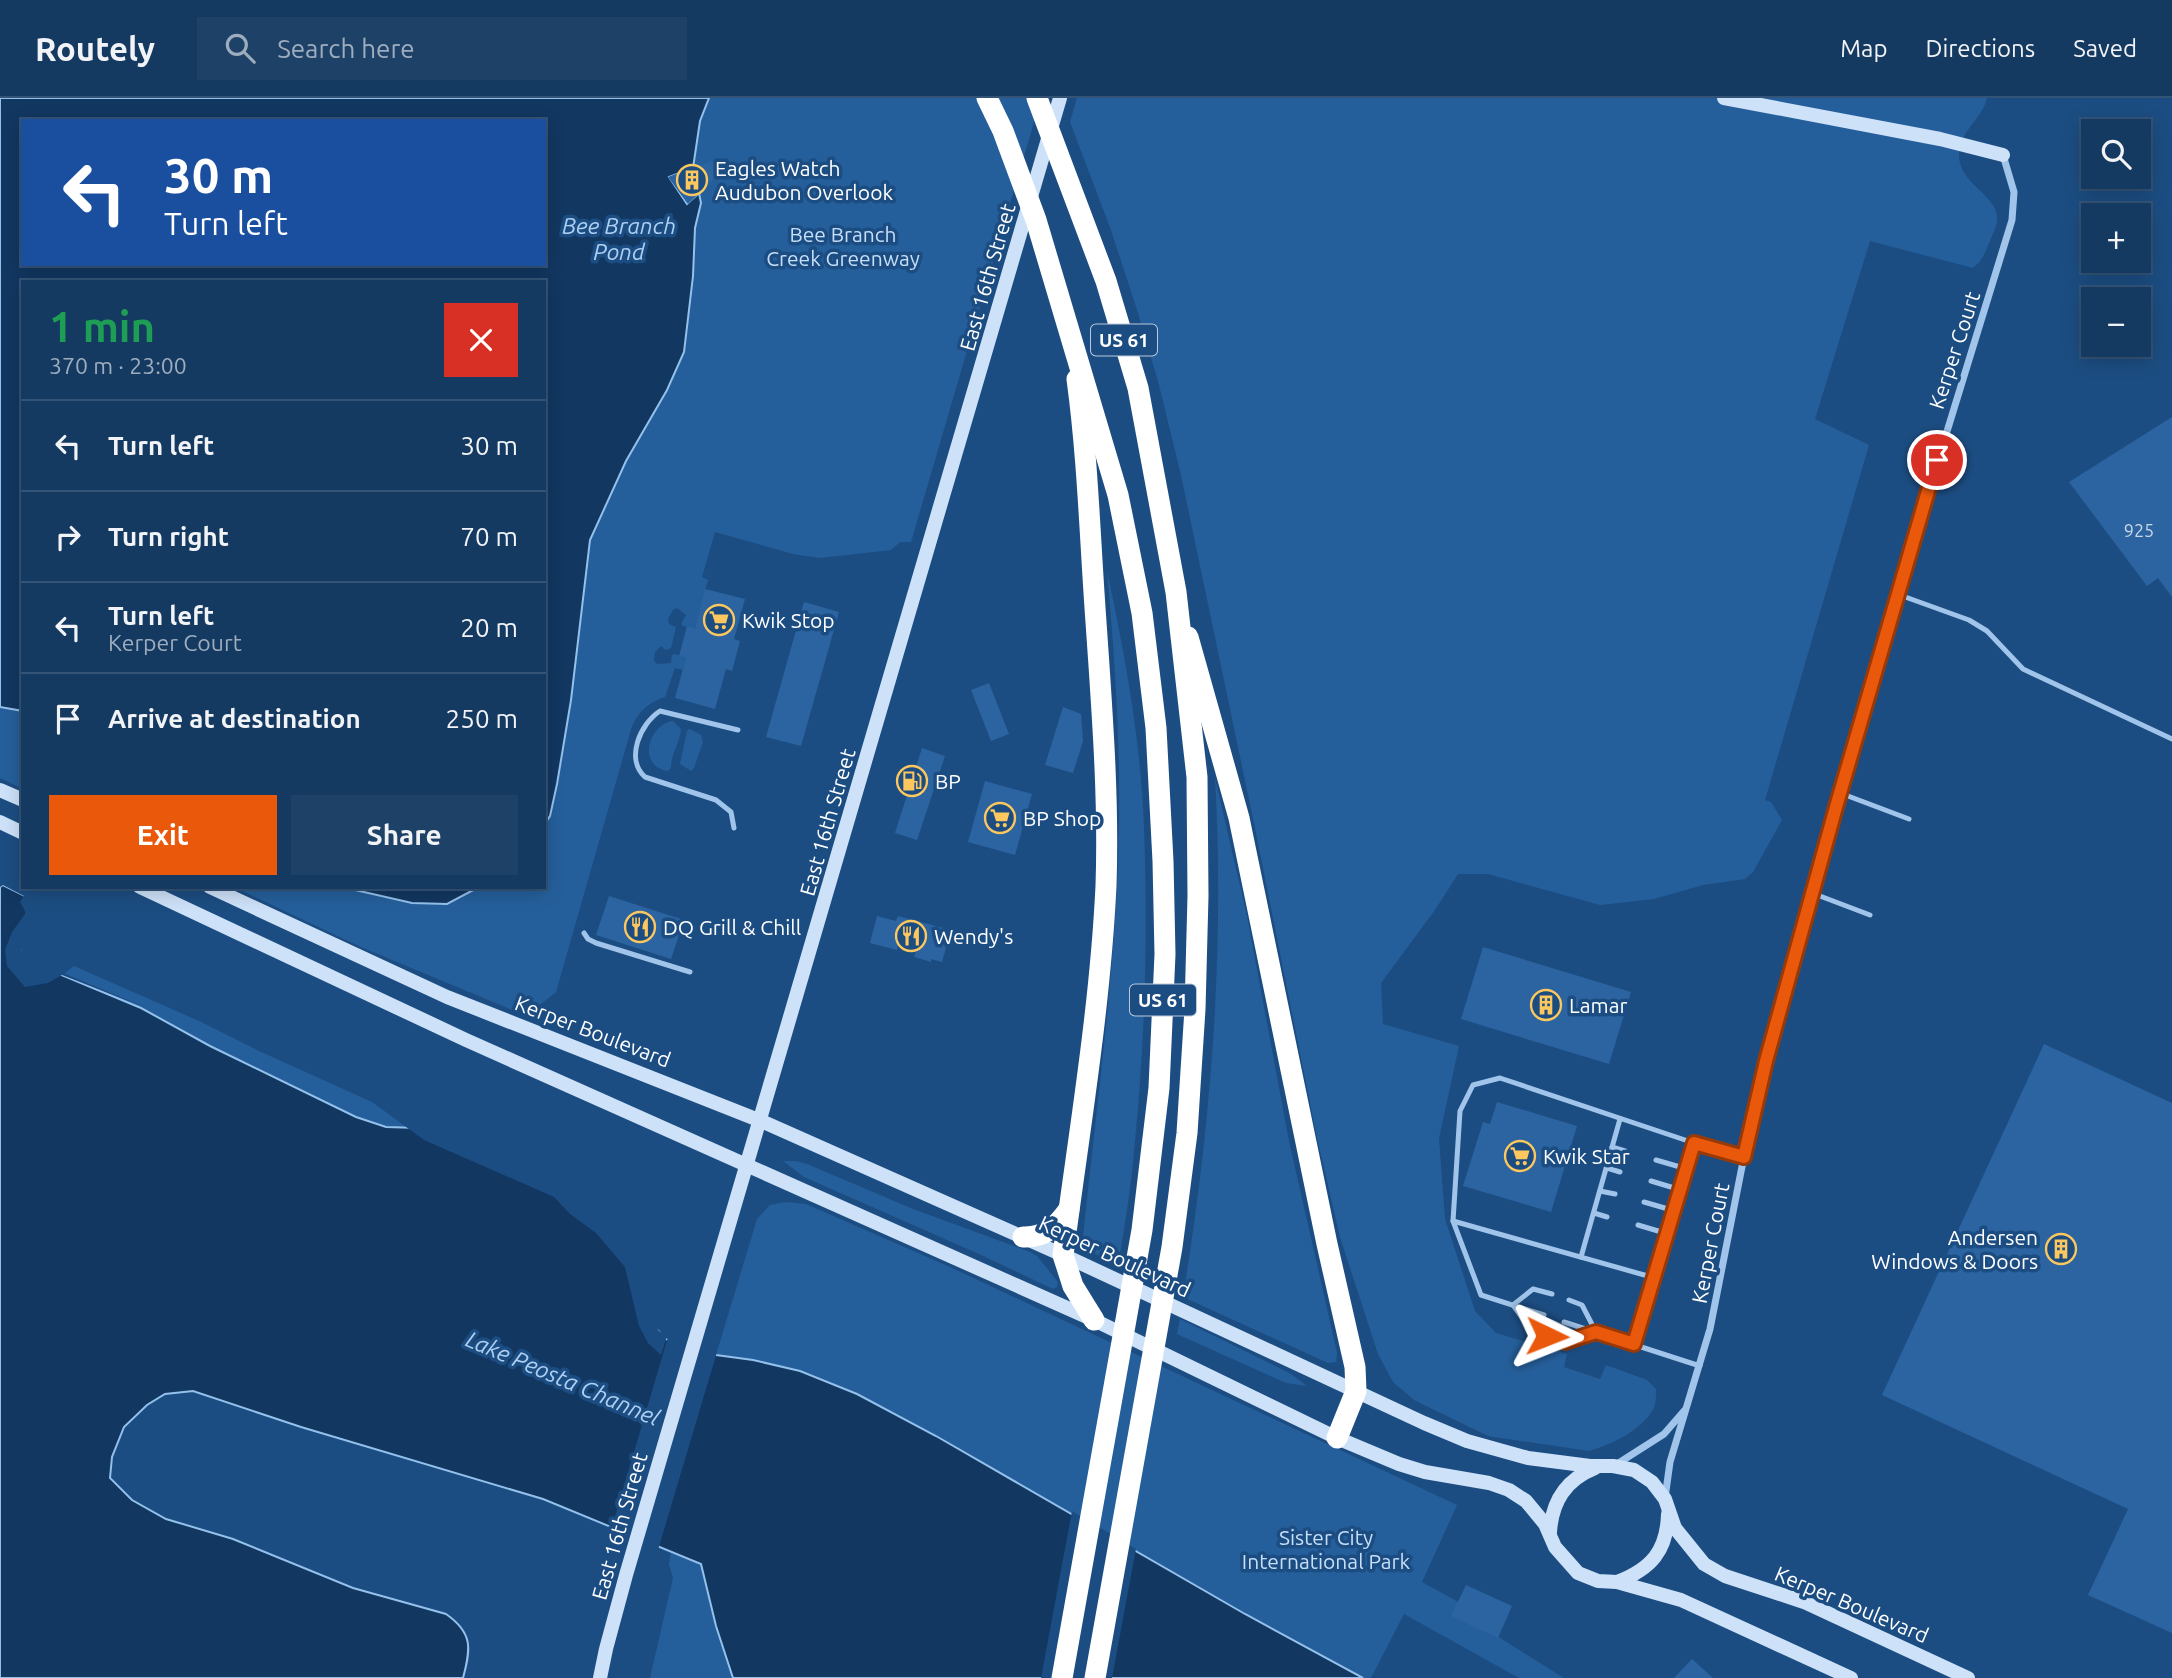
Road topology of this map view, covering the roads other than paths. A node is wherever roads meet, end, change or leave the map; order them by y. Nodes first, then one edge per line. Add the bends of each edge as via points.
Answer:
1 (988, 98) edge
2 (1037, 98) edge
3 (1060, 98) edge
4 (1724, 98) edge
5 (2003, 155) joint
6 (1069, 325) junction
7 (1176, 592) junction
8 (1897, 594) junction
9 (738, 730) dead end
10 (2172, 739) edge
11 (0, 790) edge
12 (1840, 793) junction
13 (21, 799) edge
14 (1909, 819) dead end
15 (0, 822) edge
16 (734, 828) dead end
17 (21, 832) edge
18 (144, 889) edge
19 (214, 889) edge
20 (1812, 893) junction
21 (1870, 915) dead end
22 (584, 933) dead end
23 (690, 972) dead end
24 (1620, 1119) junction
25 (761, 1121) junction
26 (1694, 1143) junction
27 (1612, 1147) junction
28 (1625, 1151) dead end
29 (1744, 1157) junction
30 (1656, 1160) dead end
31 (748, 1164) junction
32 (1607, 1168) junction
33 (1687, 1169) junction
34 (1620, 1172) dead end
35 (1651, 1181) dead end
36 (1681, 1190) junction
37 (1600, 1191) junction
38 (1615, 1194) dead end
39 (1644, 1202) dead end
40 (1069, 1209) junction
41 (1675, 1211) junction
42 (1594, 1213) junction
43 (1607, 1217) dead end
44 (1453, 1221) junction
45 (1638, 1225) dead end
46 (1668, 1234) junction
47 (1023, 1237) junction
48 (1063, 1255) junction
49 (1581, 1257) junction
50 (1656, 1278) junction
51 (1552, 1294) dead end
52 (1569, 1300) dead end
53 (1513, 1305) junction
54 (1544, 1315) dead end
55 (1094, 1320) junction
56 (1564, 1322) dead end
57 (1596, 1332) junction
58 (1634, 1344) junction
59 (1700, 1366) junction
60 (1356, 1391) junction
61 (1686, 1408) junction
62 (1337, 1438) junction
63 (1606, 1466) junction
64 (1666, 1505) junction
65 (1550, 1534) junction
66 (1617, 1582) junction
67 (600, 1678) edge
68 (1062, 1678) edge
69 (1095, 1678) edge
70 (1851, 1678) edge
71 (1968, 1678) edge

1 - 6 highway, US 61, bridge via 1036,220
2 - 7 highway, US 61, bridge via 1105,281 1138,388
3 - 25 main road, East 16th Street
4 - 5 main road
5 - 8 street, Kerper Court via 2014,192 2011,220
6 - 40 highway, bridge via 1085,440 1107,802 1097,999
6 - 68 highway, US 61, bridge via 1118,495 1142,613 1156,728 1165,954 1159,1088 1142,1230
7 - 60 highway, bridge via 1239,818 1350,1340
7 - 69 highway, US 61, bridge via 1197,777 1195,1009 1187,1133 1172,1247
8 - 10 lane via 1969,620 1987,631 2023,669
8 - 12 street, Kerper Court
9 - 16 lane via 660,711 643,726 634,760 645,777 726,806
11 - 13 main road
12 - 14 lane
12 - 20 street, Kerper Court
15 - 17 main road
18 - 31 main road via 466,1040
19 - 25 main road, Kerper Boulevard via 447,998
20 - 21 lane
20 - 29 street, Kerper Court
22 - 23 lane via 596,943
24 - 26 lane
24 - 27 lane
24 - 44 lane via 1500,1078 1473,1085 1460,1111
25 - 31 main road, East 16th Street
25 - 47 main road, Kerper Boulevard
26 - 29 lane
26 - 33 lane
27 - 28 lane
27 - 32 lane
29 - 59 street, Kerper Court
30 - 33 lane
31 - 55 main road
31 - 67 main road, East 16th Street via 626,1575
32 - 34 lane
32 - 37 lane
33 - 36 lane
35 - 36 lane
36 - 41 lane
37 - 38 lane
37 - 42 lane
39 - 41 lane
40 - 47 highway via 1051,1230
40 - 48 highway
41 - 46 lane
42 - 43 lane
42 - 49 lane
44 - 49 lane
44 - 53 lane via 1481,1294
45 - 46 lane
46 - 50 lane
47 - 48 main road, Kerper Boulevard
48 - 55 highway via 1073,1286
48 - 60 main road, Kerper Boulevard
49 - 50 lane
50 - 58 lane
51 - 53 lane via 1533,1289
52 - 57 lane via 1582,1304
53 - 54 lane
53 - 57 lane via 1530,1329 1565,1342
55 - 62 main road
56 - 57 lane
57 - 58 lane
58 - 59 lane
59 - 61 street, Kerper Court
60 - 62 highway
60 - 63 main road, Kerper Boulevard via 1499,1451
61 - 63 street via 1664,1434 1632,1456
61 - 64 street, Kerper Court via 1670,1462
62 - 65 main road via 1425,1472 1509,1490 1526,1501
63 - 64 main road, Kerper Boulevard via 1643,1475
63 - 65 main road via 1575,1478 1560,1494
64 - 66 main road via 1664,1539 1657,1555 1641,1572
64 - 71 main road, Kerper Boulevard via 1675,1528 1704,1564 1804,1602
65 - 66 main road via 1555,1548 1578,1573
66 - 70 main road via 1681,1600

